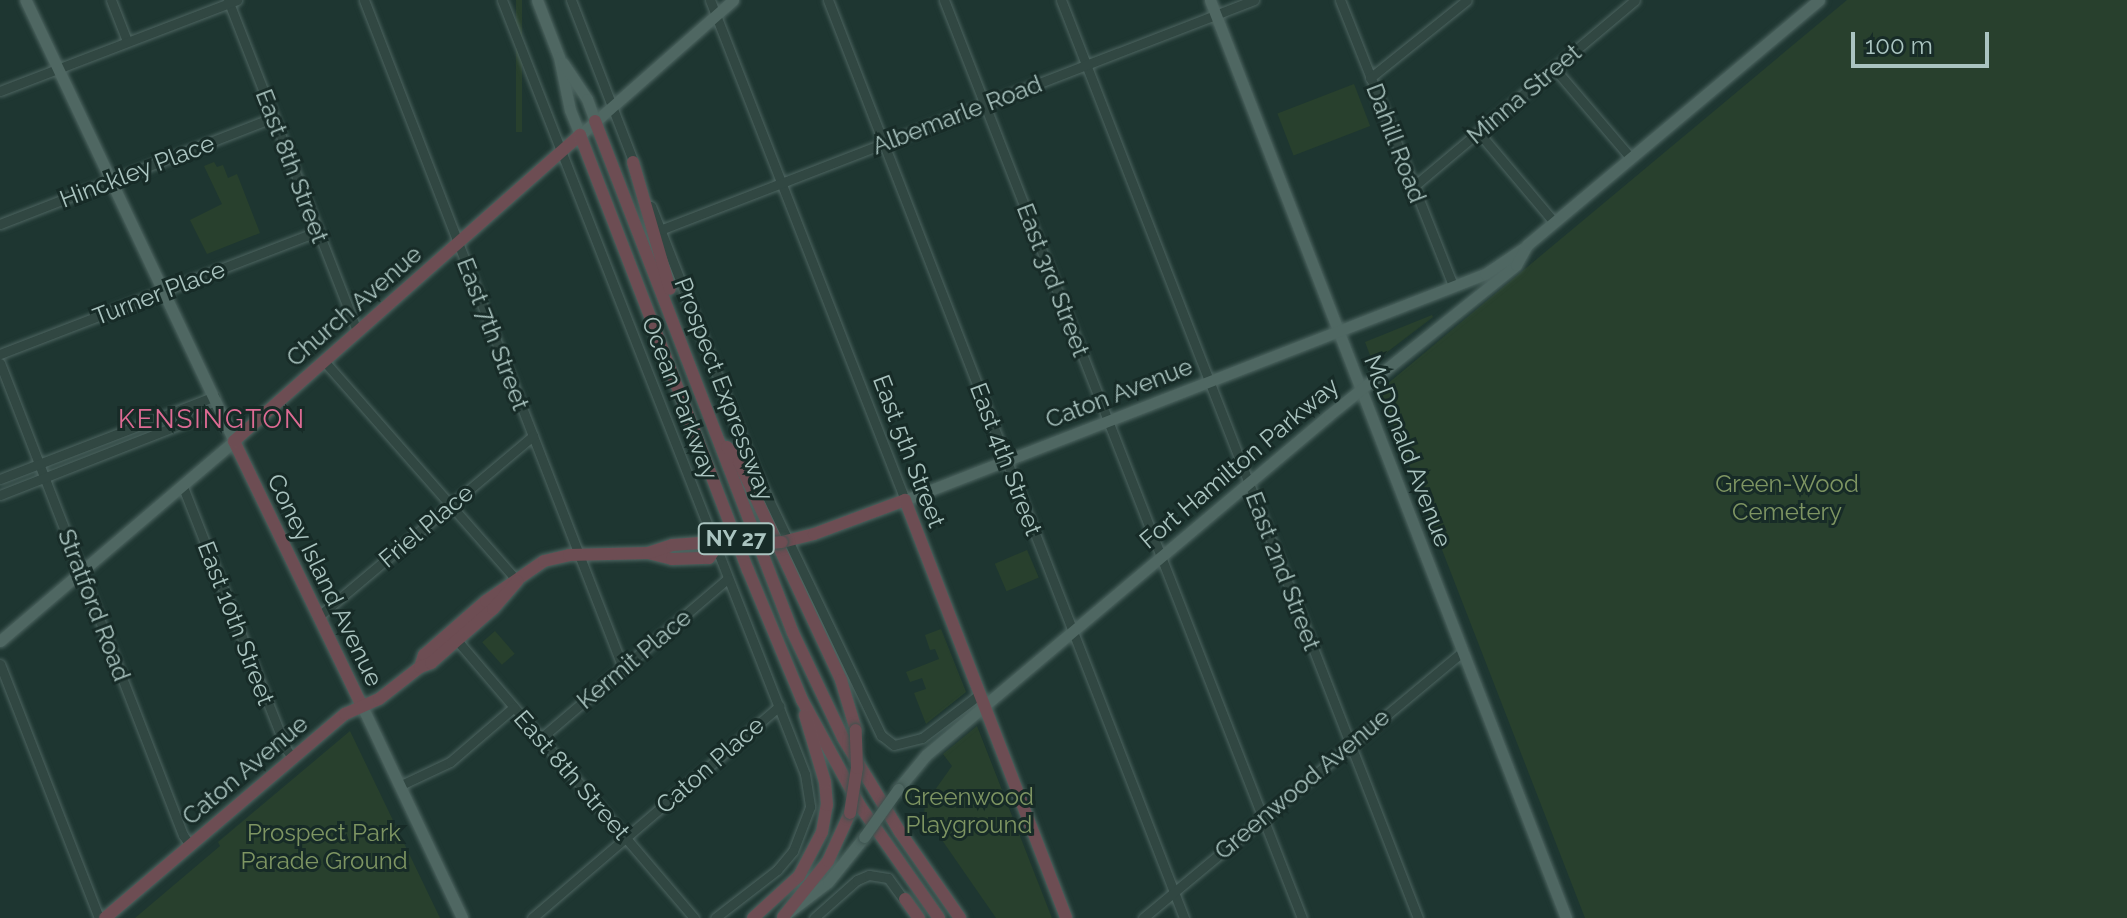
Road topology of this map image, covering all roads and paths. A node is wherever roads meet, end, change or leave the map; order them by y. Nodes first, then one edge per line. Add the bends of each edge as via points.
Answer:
1 (26, 0) edge
2 (111, 0) edge
3 (364, 0) edge
4 (502, 0) edge
5 (537, 0) edge
6 (571, 0) edge
7 (710, 0) edge
8 (733, 0) edge
9 (828, 0) edge
10 (944, 0) edge
11 (1061, 0) edge
12 (1210, 0) edge
13 (1254, 0) edge
14 (1340, 0) edge
15 (1467, 0) edge
16 (1635, 0) edge
17 (1819, 0) edge
18 (231, 1) edge
19 (1216, 15) junction
20 (716, 16) junction
21 (127, 41) junction
22 (559, 57) junction
23 (1087, 65) junction
24 (58, 68) junction
25 (1554, 68) junction
26 (1370, 78) junction
27 (0, 91) edge
28 (985, 105) junction
29 (612, 106) junction
30 (274, 117) junction
31 (595, 121) junction
32 (1479, 133) junction
33 (580, 135) junction
34 (883, 144) junction
35 (562, 152) junction
36 (1631, 158) junction
37 (633, 162) junction
38 (111, 180) junction
39 (781, 183) junction
40 (1413, 187) junction
41 (1554, 222) junction
42 (0, 224) edge
43 (660, 230) junction
44 (318, 231) junction
45 (458, 243) junction
46 (1527, 245) junction
47 (1453, 286) junction
48 (164, 290) junction
49 (670, 308) junction
50 (357, 331) junction
51 (1338, 331) junction
52 (0, 354) edge
53 (324, 361) junction
54 (0, 363) edge
55 (1209, 381) junction
56 (1361, 389) junction
57 (215, 396) junction
58 (191, 405) junction
59 (220, 409) junction
60 (196, 419) junction
61 (1108, 420) junction
62 (718, 435) junction
63 (533, 436) junction
64 (234, 441) junction
65 (1006, 460) junction
66 (39, 464) junction
67 (45, 477) junction
68 (0, 479) edge
69 (1249, 483) junction
70 (183, 487) junction
71 (0, 495) edge
72 (905, 500) junction
73 (450, 506) junction
74 (786, 542) junction
75 (720, 548) junction
76 (580, 556) junction
77 (1160, 557) junction
78 (81, 572) junction
79 (727, 579) junction
80 (517, 581) junction
81 (319, 616) junction
82 (1073, 631) junction
83 (454, 636) junction
84 (0, 641) edge
85 (1463, 651) junction
86 (0, 664) edge
87 (623, 668) junction
88 (802, 700) junction
89 (981, 700) junction
90 (362, 706) junction
91 (779, 706) junction
92 (514, 707) junction
93 (541, 738) junction
94 (1350, 744) junction
95 (293, 758) junction
96 (399, 786) junction
97 (1263, 818) junction
98 (626, 837) junction
99 (190, 845) junction
100 (1174, 892) junction
101 (905, 899) junction
102 (782, 917) edge
103 (102, 918) edge
104 (462, 918) edge
105 (532, 918) edge
106 (694, 918) edge
107 (715, 918) edge
108 (753, 918) edge
109 (814, 918) edge
110 (913, 918) edge
111 (919, 918) edge
112 (939, 918) edge
113 (960, 918) edge
114 (1067, 918) edge
115 (1143, 918) edge
116 (1184, 918) edge
117 (1302, 918) edge
118 (1418, 918) edge
119 (1566, 918) edge

1 - 24 main road, Coney Island Avenue
2 - 21 street
3 - 45 street, East 7th Street
4 - 35 street, Ocean Parkway
5 - 22 main road
6 - 29 street, Ocean Parkway
7 - 20 street, East 5th Street
8 - 20 main road, Church Avenue
9 - 34 street, East 4th Street
10 - 28 street, East 3rd Street
11 - 23 street, East 2nd Street
12 - 19 main road, McDonald Avenue
13 - 19 street, Albemarle Road
14 - 26 street, Dahill Road
15 - 26 street
16 - 25 street, Minna Street
17 - 36 main road, Fort Hamilton Parkway
18 - 21 street
18 - 30 street, East 8th Street
19 - 23 street, Albemarle Road
19 - 51 main road, McDonald Avenue
20 - 29 main road, Church Avenue
20 - 39 street, East 5th Street
21 - 24 street
22 - 31 main road
22 - 33 main road
23 - 28 street, Albemarle Road
23 - 55 street, East 2nd Street
24 - 27 street
24 - 38 main road, Coney Island Avenue
25 - 32 street, Minna Street
25 - 36 street
26 - 40 street, Dahill Road
28 - 34 street, Albemarle Road
28 - 61 street, East 3rd Street
29 - 31 main road, Church Avenue
29 - 37 street, Ocean Parkway
30 - 38 street, Hinckley Place
30 - 44 street, East 8th Street
31 - 33 main road, Church Avenue
31 - 49 highway, Prospect Expressway
32 - 40 street, Minna Street
32 - 41 street
33 - 35 highway, Church Avenue
33 - 88 highway, Prospect Expressway / NY 27
34 - 39 street, Albemarle Road
34 - 65 street, East 4th Street
35 - 45 highway, Church Avenue
35 - 75 street, Ocean Parkway
36 - 41 main road, Fort Hamilton Parkway
37 - 43 street, Ocean Parkway
37 - 49 highway via 670,287
38 - 42 street, Hinckley Place
38 - 48 main road, Coney Island Avenue
39 - 43 street, Albemarle Road
39 - 72 street, East 5th Street
40 - 47 street, Dahill Road
41 - 46 main road, Fort Hamilton Parkway
43 - 74 street, Ocean Parkway
44 - 48 street, Turner Place
44 - 50 street, East 8th Street
45 - 50 highway, Church Avenue
45 - 63 street, East 7th Street
46 - 47 main road, Caton Avenue via 1493,270
46 - 56 main road, Fort Hamilton Parkway via 1516,265
47 - 51 main road, Caton Avenue
48 - 52 street, Turner Place
48 - 57 main road, Coney Island Avenue
49 - 62 highway, Prospect Expressway
50 - 53 highway, Church Avenue
51 - 55 main road, Caton Avenue
51 - 56 main road, McDonald Avenue
53 - 64 highway, Church Avenue
53 - 73 street
54 - 66 street, Stratford Road
55 - 61 main road, Caton Avenue
55 - 69 street, East 2nd Street
56 - 69 main road, Fort Hamilton Parkway
56 - 85 main road, McDonald Avenue
57 - 58 street
57 - 59 main road, Coney Island Avenue
58 - 60 street
58 - 66 street
59 - 60 street
59 - 64 main road, Coney Island Avenue
60 - 67 street
61 - 65 main road, Caton Avenue
61 - 77 street, East 3rd Street
62 - 102 highway, bridge via 739,462 841,680 856,730 850,813 828,861
62 - 113 highway, Prospect Expressway via 793,633 828,708 900,832
63 - 73 street, Friel Place
63 - 76 street, East 7th Street
64 - 70 main road, Church Avenue
64 - 81 highway, Coney Island Avenue
65 - 72 main road, Caton Avenue
65 - 82 street, East 4th Street
66 - 67 street, Stratford Road
66 - 68 street
67 - 71 street
67 - 78 street, Stratford Road
69 - 77 main road, Fort Hamilton Parkway
69 - 94 street, East 2nd Street
70 - 78 main road, Church Avenue
70 - 95 street, East 10th Street
72 - 74 highway, Caton Avenue / NY 27
72 - 89 highway, East 5th Street
73 - 80 street
73 - 81 street, Friel Place
74 - 75 highway, Caton Avenue / NY 27, bridge
74 - 89 street, Ocean Parkway via 885,740 902,745 922,738
75 - 76 highway, Caton Avenue / NY 27 via 709,558 672,559 648,553
75 - 79 street, Ocean Parkway
76 - 80 highway, Caton Avenue / NY 27 via 544,561
76 - 87 street, East 7th Street
77 - 82 main road, Fort Hamilton Parkway
77 - 97 street, East 3rd Street
78 - 84 main road, Church Avenue
78 - 99 street, Stratford Road
79 - 87 street, Kermit Place
79 - 91 street, Ocean Parkway
80 - 83 highway, Caton Avenue / NY 27 via 486,601
81 - 90 highway, Coney Island Avenue
82 - 89 main road, Fort Hamilton Parkway
82 - 100 street, East 4th Street
83 - 90 highway, Caton Avenue / NY 27 via 424,655 420,667 379,699
83 - 92 street, East 8th Street
85 - 94 street, Greenwood Avenue
85 - 119 main road, McDonald Avenue
86 - 103 street
87 - 93 street, Kermit Place
88 - 108 highway via 825,782 825,818 799,876
88 - 112 highway, Prospect Expressway / NY 27 via 860,806
89 - 102 main road, Fort Hamilton Parkway, bridge via 926,755 828,882
89 - 114 highway, East 5th Street
90 - 95 highway, Caton Avenue / NY 27
90 - 96 main road, Coney Island Avenue
91 - 98 street, Caton Place
91 - 107 street, Ocean Parkway via 805,774 810,795 807,819 793,851 777,870
92 - 93 street, East 8th Street
92 - 96 street via 450,762
93 - 98 street, East 8th Street
94 - 97 street, Greenwood Avenue
94 - 118 street, East 2nd Street
95 - 99 highway, Caton Avenue / NY 27
96 - 104 main road, Coney Island Avenue
97 - 100 street, Greenwood Avenue
97 - 117 street, East 3rd Street
98 - 105 street, Caton Place
98 - 106 street, East 8th Street
99 - 103 highway, Caton Avenue / NY 27
100 - 115 street, Greenwood Avenue
100 - 116 street, East 4th Street
101 - 109 street via 888,878 869,875
101 - 110 street
101 - 111 highway

